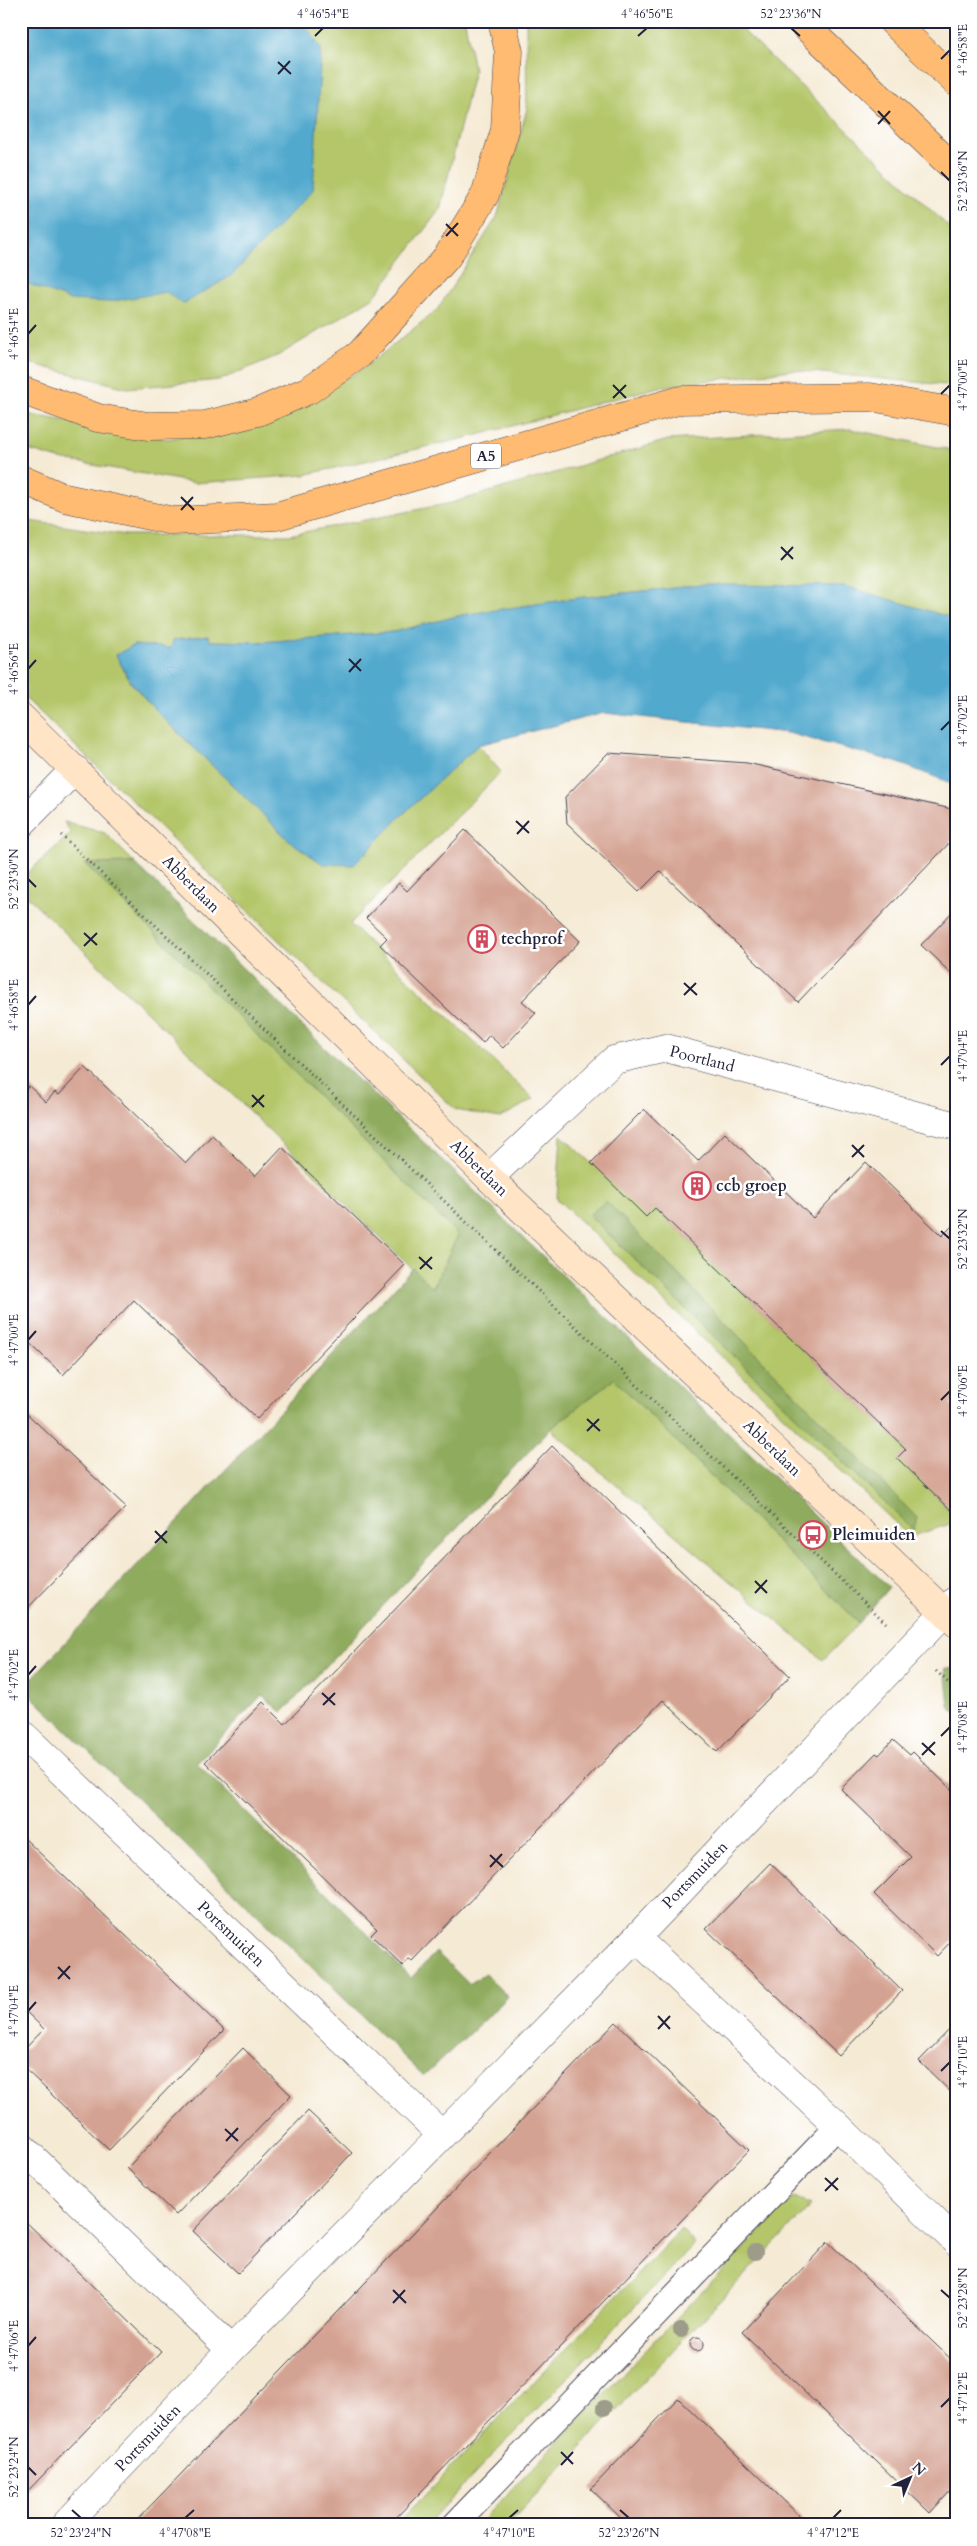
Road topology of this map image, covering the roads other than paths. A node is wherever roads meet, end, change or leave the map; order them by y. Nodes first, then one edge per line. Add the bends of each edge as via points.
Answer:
1 (502, 21) edge
2 (800, 21) edge
3 (892, 21) edge
4 (956, 82) edge
5 (956, 170) edge
6 (21, 390) edge
7 (956, 412) edge
8 (21, 479) edge
9 (21, 717) edge
10 (75, 768) junction
11 (28, 817) edge
12 (956, 1126) edge
13 (489, 1178) junction
14 (952, 1612) edge
15 (21, 1733) edge
16 (636, 1938) junction
17 (838, 2126) junction
18 (442, 2135) junction
19 (21, 2146) edge
20 (956, 2242) edge
21 (230, 2350) junction
22 (65, 2525) edge
23 (454, 2525) edge

1 - 6 highway via 509,52 505,130 485,195 447,257 360,354 309,390 258,412 205,425 148,426 98,418
2 - 5 highway
3 - 4 highway
7 - 8 highway, A5 via 870,397 681,400 277,516 173,520 65,498
9 - 10 main road, Abberdaan
10 - 11 street
10 - 13 main road, Abberdaan
12 - 13 street, Poortland via 666,1048 614,1060
13 - 14 main road, Abberdaan
14 - 16 street, Portsmuiden via 912,1648
15 - 18 street, Portsmuiden
16 - 17 street
16 - 18 street, Portsmuiden
17 - 20 street
17 - 23 lane
18 - 21 street, Portsmuiden
19 - 21 street
21 - 22 street, Portsmuiden

